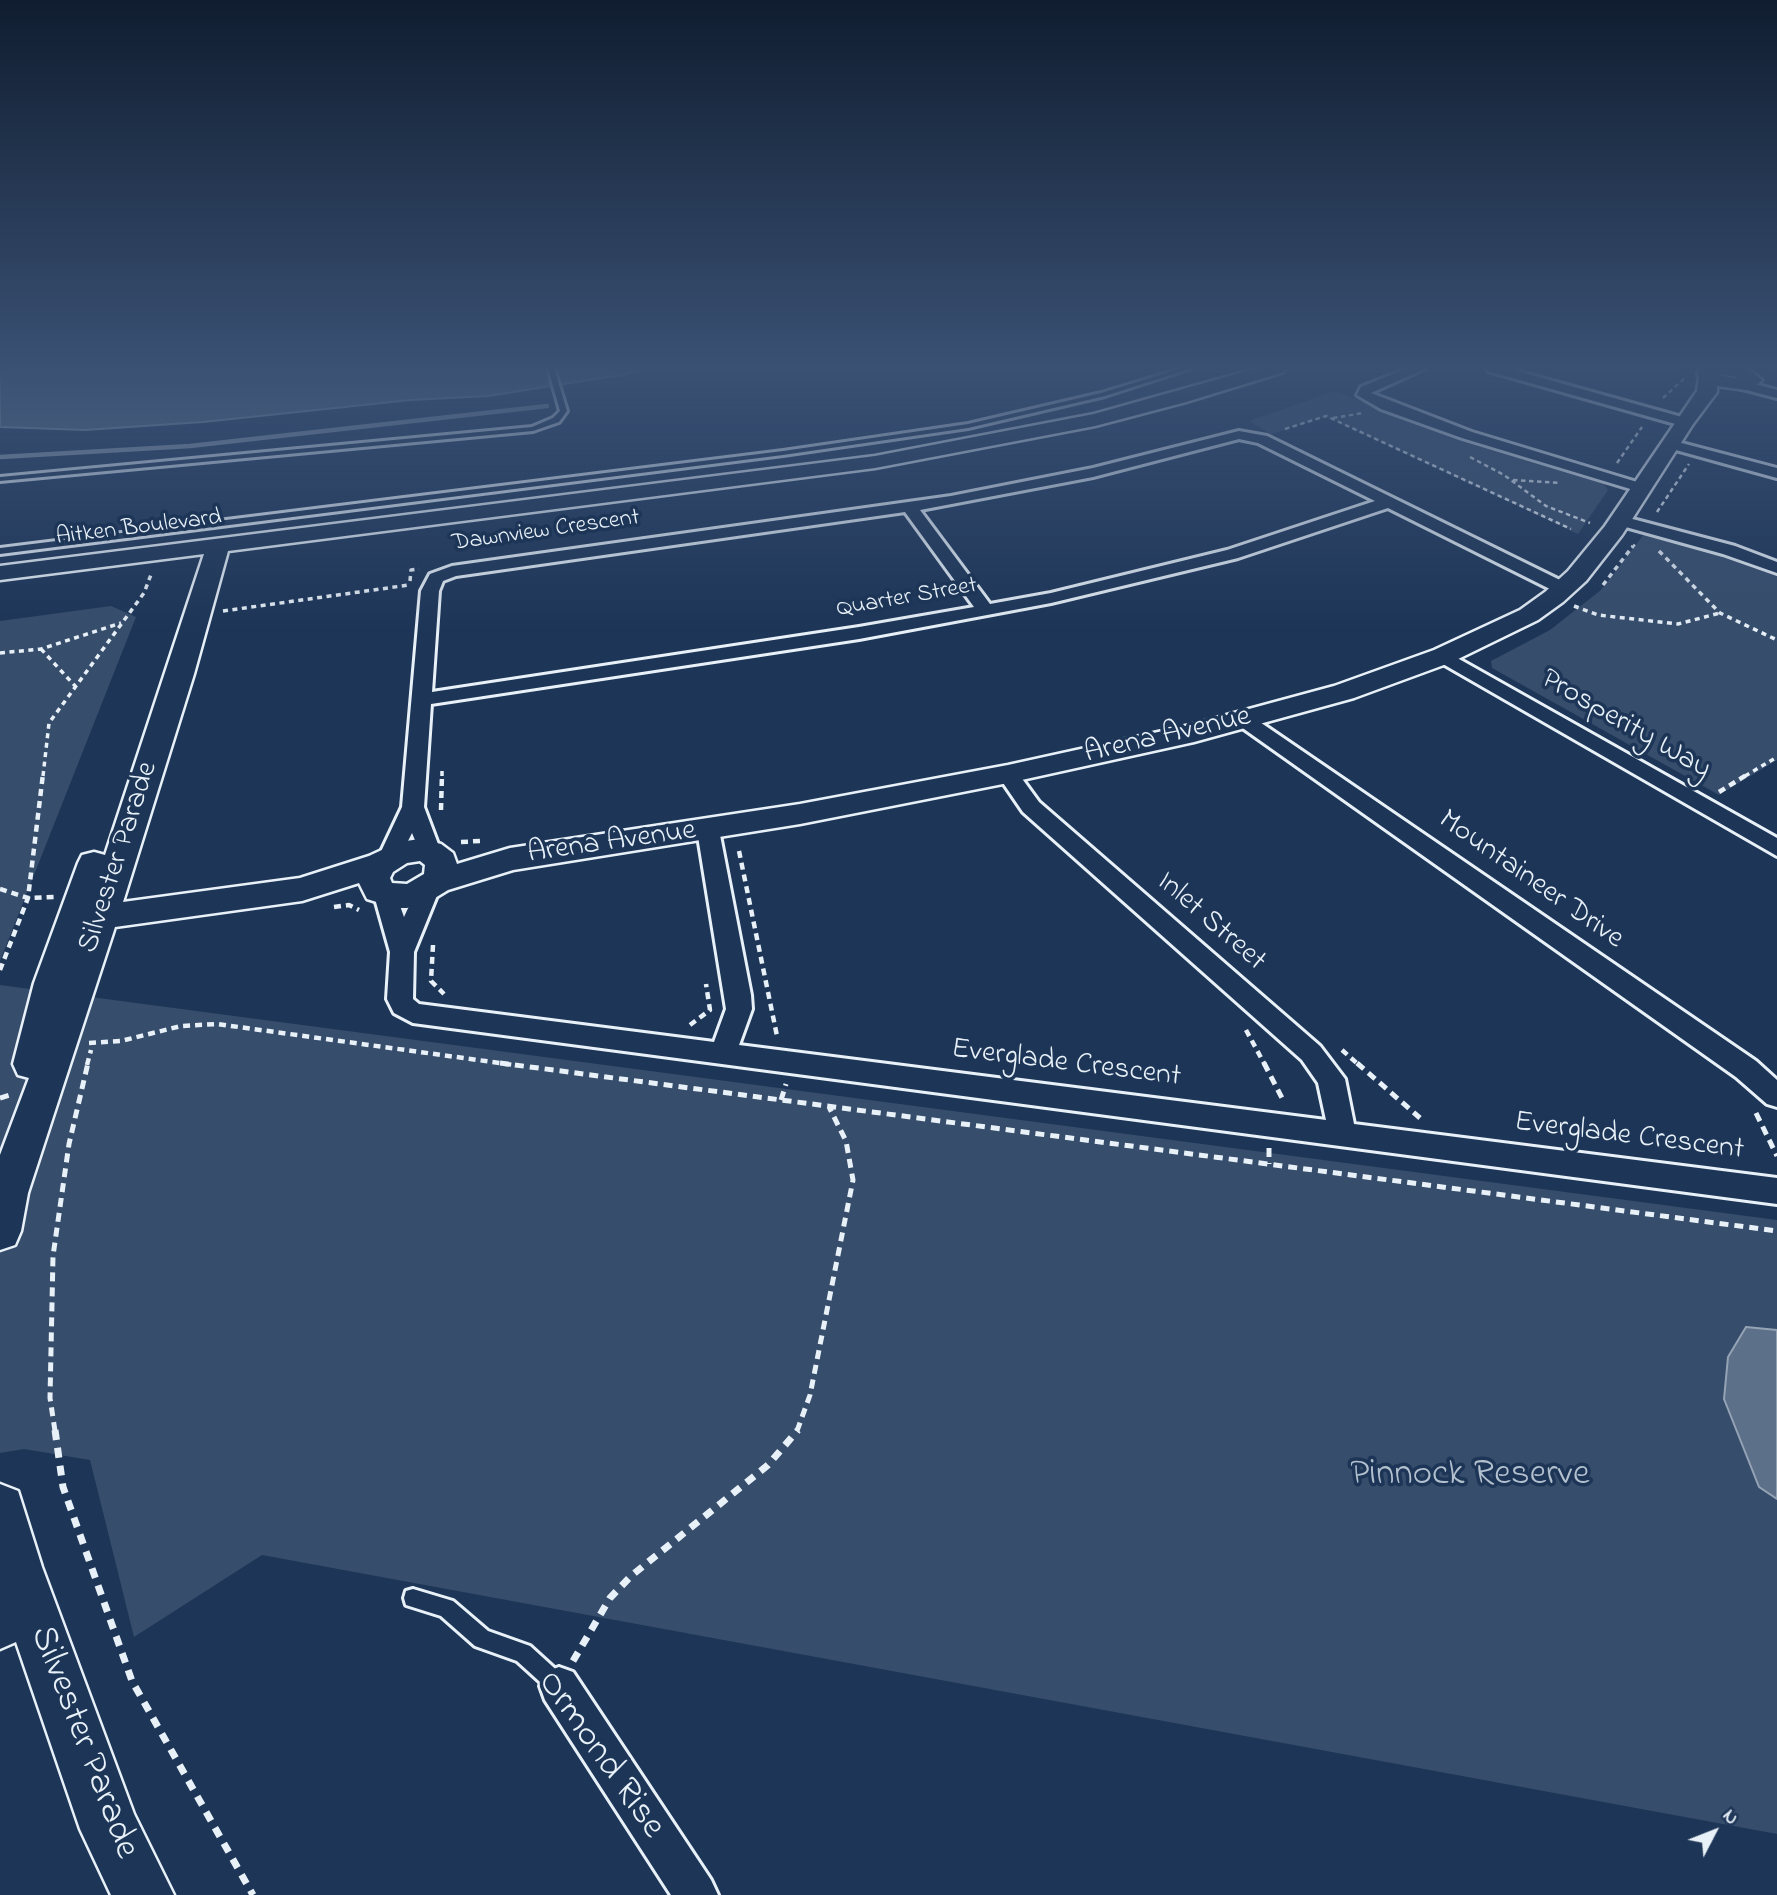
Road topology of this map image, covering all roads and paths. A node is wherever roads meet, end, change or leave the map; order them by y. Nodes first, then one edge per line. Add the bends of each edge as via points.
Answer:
1 (241, 456) edge
2 (756, 456) edge
3 (911, 456) edge
4 (1152, 456) edge
5 (1297, 456) edge
6 (1414, 456) edge
7 (1468, 456) edge
8 (1537, 456) edge
9 (1662, 456) edge
10 (1691, 456) edge
11 (1714, 456) edge
12 (1777, 473) edge
13 (0, 479) edge
14 (1611, 479) junction
15 (1642, 488) junction
16 (1389, 502) junction
17 (910, 508) junction
18 (1591, 524) junction
19 (1634, 524) junction
20 (1571, 529) dead end
21 (1583, 534) dead end
22 (205, 547) junction
23 (0, 551) edge
24 (159, 553) junction
25 (1777, 568) edge
26 (0, 573) edge
27 (409, 585) dead end
28 (1559, 593) junction
29 (986, 611) junction
30 (1720, 613) junction
31 (123, 622) junction
32 (220, 623) dead end
33 (1777, 640) edge
34 (41, 649) junction
35 (0, 653) edge
36 (1443, 656) junction
37 (76, 687) junction
38 (422, 699) junction
39 (1244, 720) junction
40 (1777, 757) edge
41 (443, 764) dead end
42 (1008, 774) junction
43 (1715, 795) dead end
44 (413, 807) junction
45 (708, 830) junction
46 (738, 847) dead end
47 (1777, 848) edge
48 (501, 849) junction
49 (432, 857) junction
50 (384, 877) junction
51 (0, 889) edge
52 (28, 898) junction
53 (87, 920) junction
54 (433, 936) dead end
55 (402, 952) junction
56 (0, 970) edge
57 (704, 971) dead end
58 (457, 995) dead end
59 (676, 1023) dead end
60 (690, 1025) junction
61 (96, 1032) dead end
62 (777, 1036) junction
63 (788, 1038) dead end
64 (727, 1042) junction
65 (93, 1043) junction
66 (59, 1047) junction
67 (1777, 1096) edge
68 (1269, 1098) dead end
69 (829, 1107) junction
70 (1407, 1116) dead end
71 (1434, 1119) dead end
72 (1340, 1121) junction
73 (15, 1167) junction
74 (1777, 1191) edge
75 (0, 1231) edge
76 (1777, 1231) edge
77 (0, 1509) edge
78 (12, 1593) edge
79 (413, 1598) dead end
80 (559, 1686) junction
81 (144, 1895) edge
82 (253, 1895) edge
83 (696, 1895) edge

1 - 13 lane
2 - 23 lane
3 - 22 street, Aitken Boulevard
4 - 17 street, Dawnview Crescent
5 - 16 street, Dawnview Crescent
6 - 20 path
7 - 18 path via 1504,475 1546,506
8 - 14 street
9 - 15 street, Arena Avenue
10 - 19 path via 1688,466
11 - 12 street
14 - 15 street
14 - 18 path via 1608,483 1613,491
15 - 19 street, Arena Avenue
16 - 28 street, Dawnview Crescent
16 - 29 street, Quarter Street via 1188,566
17 - 29 street
17 - 38 street, Dawnview Crescent via 440,575 430,591
18 - 21 path
19 - 25 street
19 - 28 street, Arena Avenue via 1599,551
19 - 30 path via 1640,538 1656,548
22 - 24 street, Aitken Boulevard
22 - 53 street, Silvester Parade via 184,662
24 - 26 street, Aitken Boulevard
24 - 31 path via 144,593
27 - 32 path via 223,610
28 - 30 path via 1592,614 1678,624
28 - 36 street, Arena Avenue via 1511,625
29 - 38 street, Quarter Street
30 - 33 path
31 - 34 path
31 - 37 path
34 - 35 path
34 - 37 path
36 - 39 street, Arena Avenue via 1344,692
36 - 47 street, Prosperity Way
37 - 52 path via 49,723
38 - 44 street, Dawnview Crescent
39 - 42 street, Arena Avenue
39 - 67 street, Mountaineer Drive via 1746,1069
40 - 43 path
41 - 49 path
42 - 45 street, Arena Avenue
42 - 72 street, Inlet Street via 1031,807 1311,1053 1331,1079
44 - 49 street, Dawnview Crescent
44 - 50 street, Dawnview Crescent
45 - 48 street, Arena Avenue
45 - 64 street via 738,995 739,1009
46 - 62 path
48 - 49 street, Arena Avenue
48 - 49 path via 465,844
49 - 50 street via 410,851
49 - 50 street via 407,896
49 - 55 street, Everglade Crescent
50 - 53 street
50 - 55 street, Everglade Crescent
51 - 52 path
52 - 56 path
53 - 66 street, Silvester Parade
53 - 73 street, Silvester Parade via 52,983 34,1051
54 - 58 path via 431,981 443,994
55 - 64 street, Everglade Crescent via 400,999 413,1013
57 - 60 path via 710,1010
59 - 60 path
60 - 64 path
61 - 65 path
62 - 63 path
62 - 64 path
64 - 72 street, Everglade Crescent
65 - 66 path
65 - 69 path via 217,1024
65 - 82 path via 69,1144 53,1256 50,1398 64,1487 132,1681
66 - 73 street, Silvester Parade
68 - 72 path
69 - 76 path
69 - 80 path via 846,1141 853,1180 810,1395 798,1430 768,1465 610,1598
70 - 71 path
72 - 74 street, Everglade Crescent
73 - 75 street, Silvester Parade
77 - 78 street, Silvester Parade
78 - 81 street, Silvester Parade via 110,1829
79 - 80 lane, Ormond Rise via 446,1608 481,1639 523,1653
80 - 83 street, Ormond Rise

